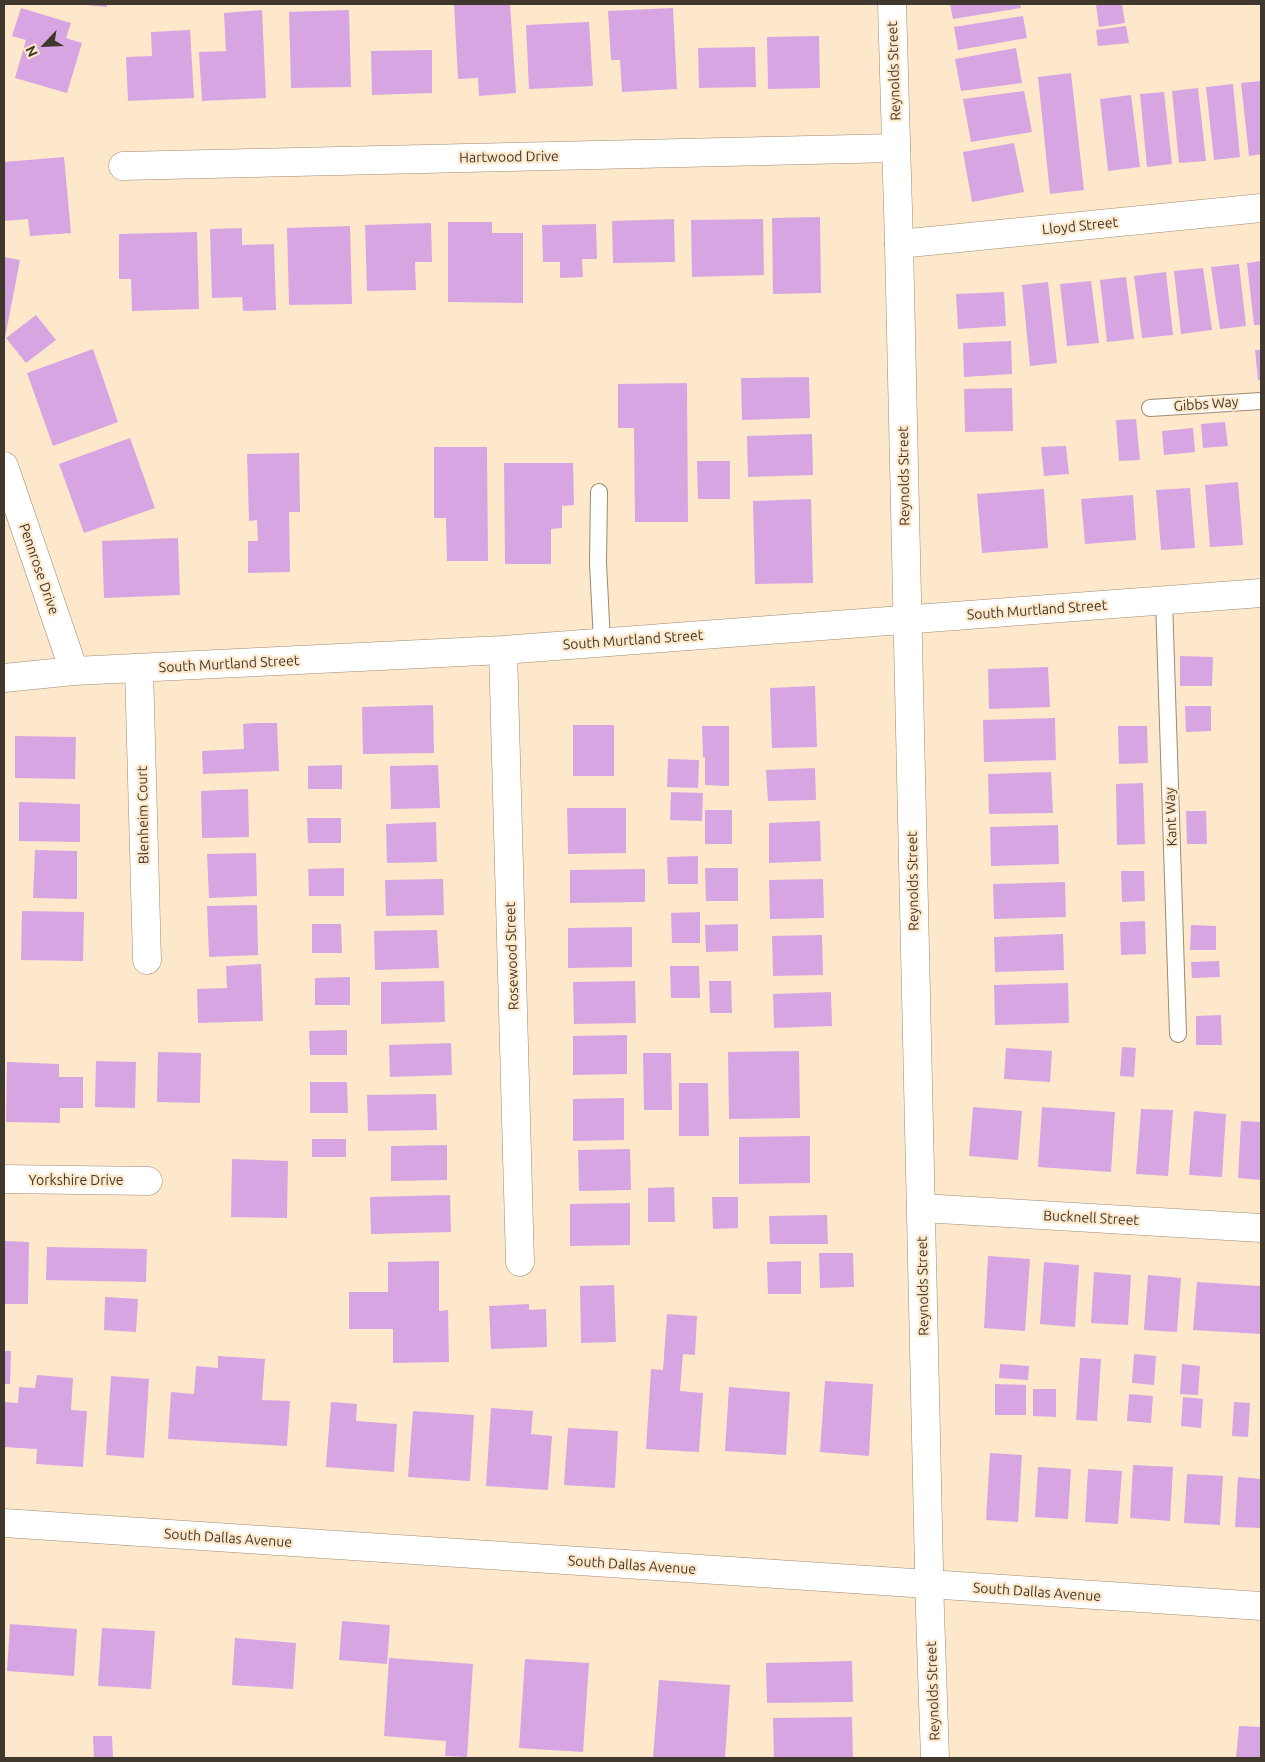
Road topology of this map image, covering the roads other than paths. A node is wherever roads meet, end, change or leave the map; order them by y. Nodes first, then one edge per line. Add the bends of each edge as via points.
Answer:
1 (892, 4) edge
2 (896, 148) junction
3 (122, 166) dead end
4 (1261, 208) edge
5 (899, 244) junction
6 (1261, 400) edge
7 (1150, 408) dead end
8 (4, 466) edge
9 (599, 492) dead end
10 (1261, 593) edge
11 (1164, 600) junction
12 (906, 620) junction
13 (602, 642) junction
14 (503, 650) junction
15 (139, 669) junction
16 (74, 671) junction
17 (4, 678) edge
18 (147, 960) dead end
19 (1178, 1034) dead end
20 (4, 1180) edge
21 (148, 1181) dead end
22 (922, 1208) junction
23 (1261, 1228) edge
24 (520, 1262) dead end
25 (4, 1524) edge
26 (929, 1584) junction
27 (1261, 1606) edge
28 (935, 1758) edge

1 - 2 street, Reynolds Street
2 - 3 street, Hartwood Drive
2 - 5 street, Reynolds Street
4 - 5 street, Lloyd Street
5 - 12 street, Reynolds Street
6 - 7 lane, Gibbs Way
8 - 16 street, Pennrose Drive
9 - 13 lane
10 - 11 street, South Murtland Street
11 - 12 street, South Murtland Street
11 - 19 lane, Kant Way
12 - 13 street, South Murtland Street
12 - 22 street, Reynolds Street
13 - 14 street, South Murtland Street
14 - 15 street, South Murtland Street
14 - 24 street, Rosewood Street
15 - 16 street, South Murtland Street
15 - 18 street, Blenheim Court
16 - 17 street, South Murtland Street
20 - 21 street, Yorkshire Drive
22 - 23 street, Bucknell Street
22 - 26 street, Reynolds Street
25 - 26 street, South Dallas Avenue
26 - 27 street, South Dallas Avenue
26 - 28 street, Reynolds Street

